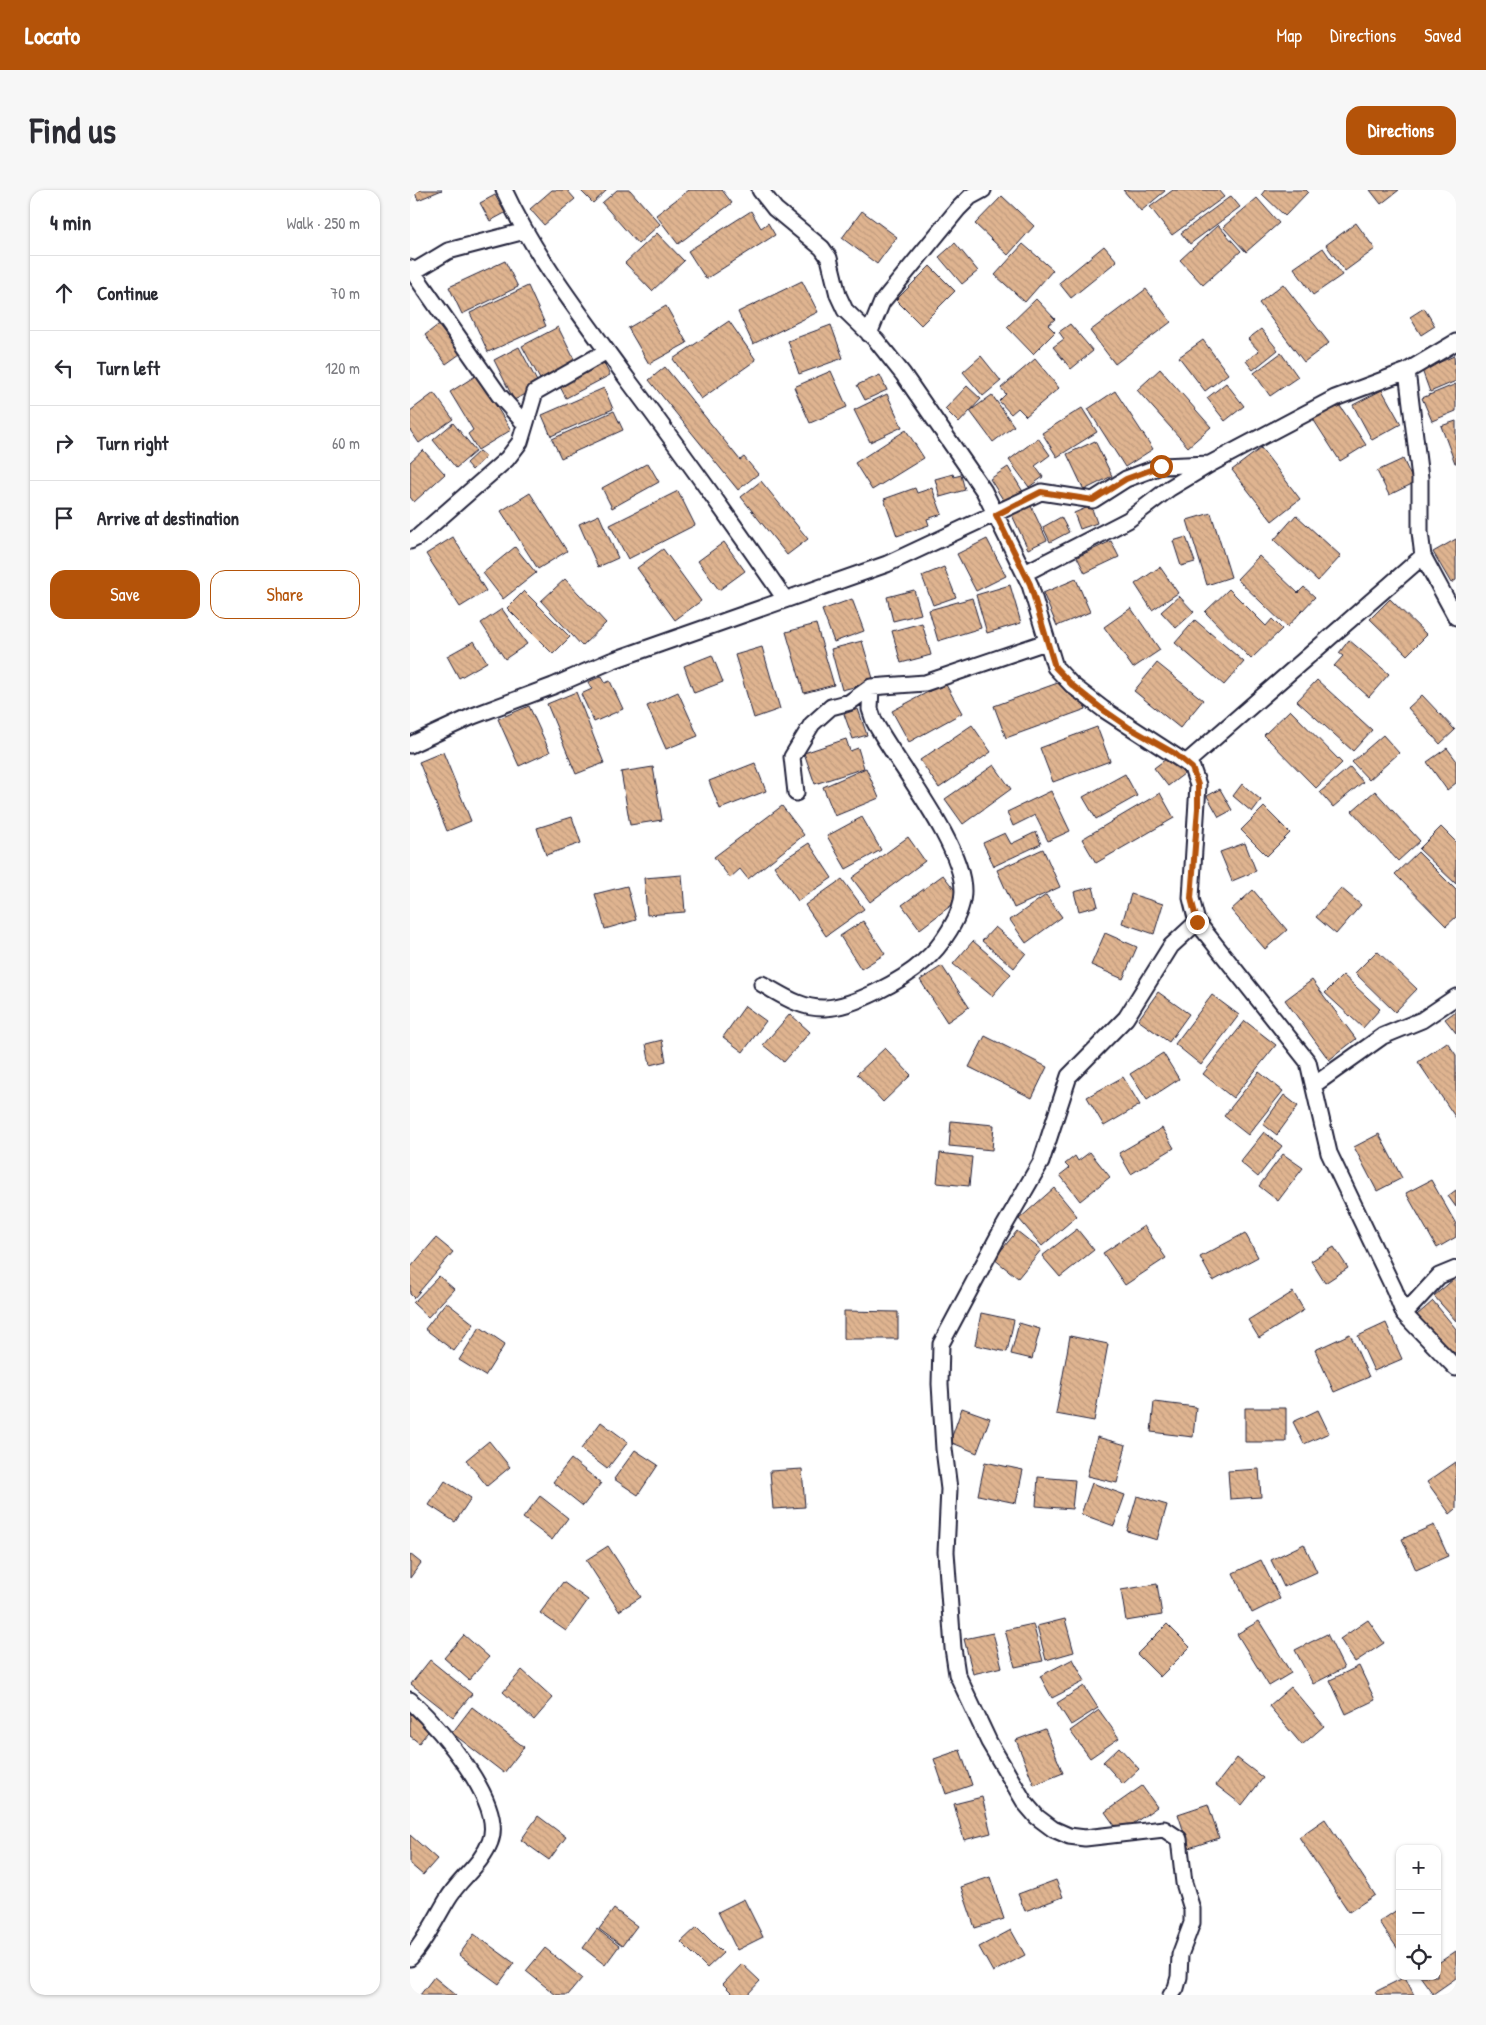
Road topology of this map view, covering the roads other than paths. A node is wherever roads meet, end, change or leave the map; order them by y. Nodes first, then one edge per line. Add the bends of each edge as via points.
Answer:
1 (504, 190) edge
2 (760, 190) edge
3 (982, 190) edge
4 (524, 231) junction
5 (412, 270) edge
6 (869, 334) junction
7 (1456, 342) edge
8 (607, 351) junction
9 (1406, 371) junction
10 (525, 424) junction
11 (1210, 464) junction
12 (996, 515) junction
13 (410, 541) edge
14 (1423, 556) junction
15 (1025, 573) junction
16 (785, 599) junction
17 (1456, 617) edge
18 (1046, 642) junction
19 (871, 687) junction
20 (410, 745) edge
21 (1186, 763) junction
22 (796, 793) dead end
23 (1197, 922) junction
24 (762, 984) dead end
25 (1456, 997) edge
26 (1314, 1085) junction
27 (1456, 1269) edge
28 (1404, 1314) junction
29 (1456, 1368) edge
30 (410, 1700) edge
31 (410, 1958) edge
32 (1171, 1995) edge

1 - 4 street
2 - 6 street via 830,258 838,296 845,310
3 - 6 street via 958,209 882,302
4 - 5 street via 448,251
4 - 8 street
5 - 10 street via 499,396
6 - 12 street via 904,374 984,491
7 - 9 street
8 - 10 street via 535,392
8 - 16 street
9 - 11 street via 1335,398
9 - 14 street via 1420,478
10 - 13 street via 520,442 507,459
11 - 12 street via 1161,466 1126,479 1093,500 1041,492
11 - 15 street via 1170,488 1128,520
12 - 15 street
12 - 16 street via 887,564
14 - 17 street
14 - 21 street
15 - 18 street
16 - 20 street via 611,661
18 - 19 street via 925,683
18 - 21 street via 1055,667 1072,685 1128,727
19 - 22 street via 850,702 831,707 812,724 792,757
19 - 24 street via 870,709 874,721 938,824 959,868 963,891 959,911 936,950 923,963 864,998 824,1008 797,1004
21 - 23 street via 1192,768 1198,785 1191,898
23 - 26 street via 1308,1062
23 - 32 street via 1172,946 1126,1018 1069,1076 1042,1162 941,1344 940,1384 949,1489 946,1552 952,1648 957,1674 1012,1782 1025,1803 1048,1825 1069,1836 1085,1838 1164,1829 1179,1839 1192,1924 1180,1955 1176,1988
25 - 26 street via 1422,1020 1383,1036
26 - 28 street via 1329,1154
27 - 28 street via 1438,1276
28 - 29 street
30 - 31 street via 436,1725 467,1766 489,1810 492,1826 491,1840 482,1858 452,1893 432,1929

